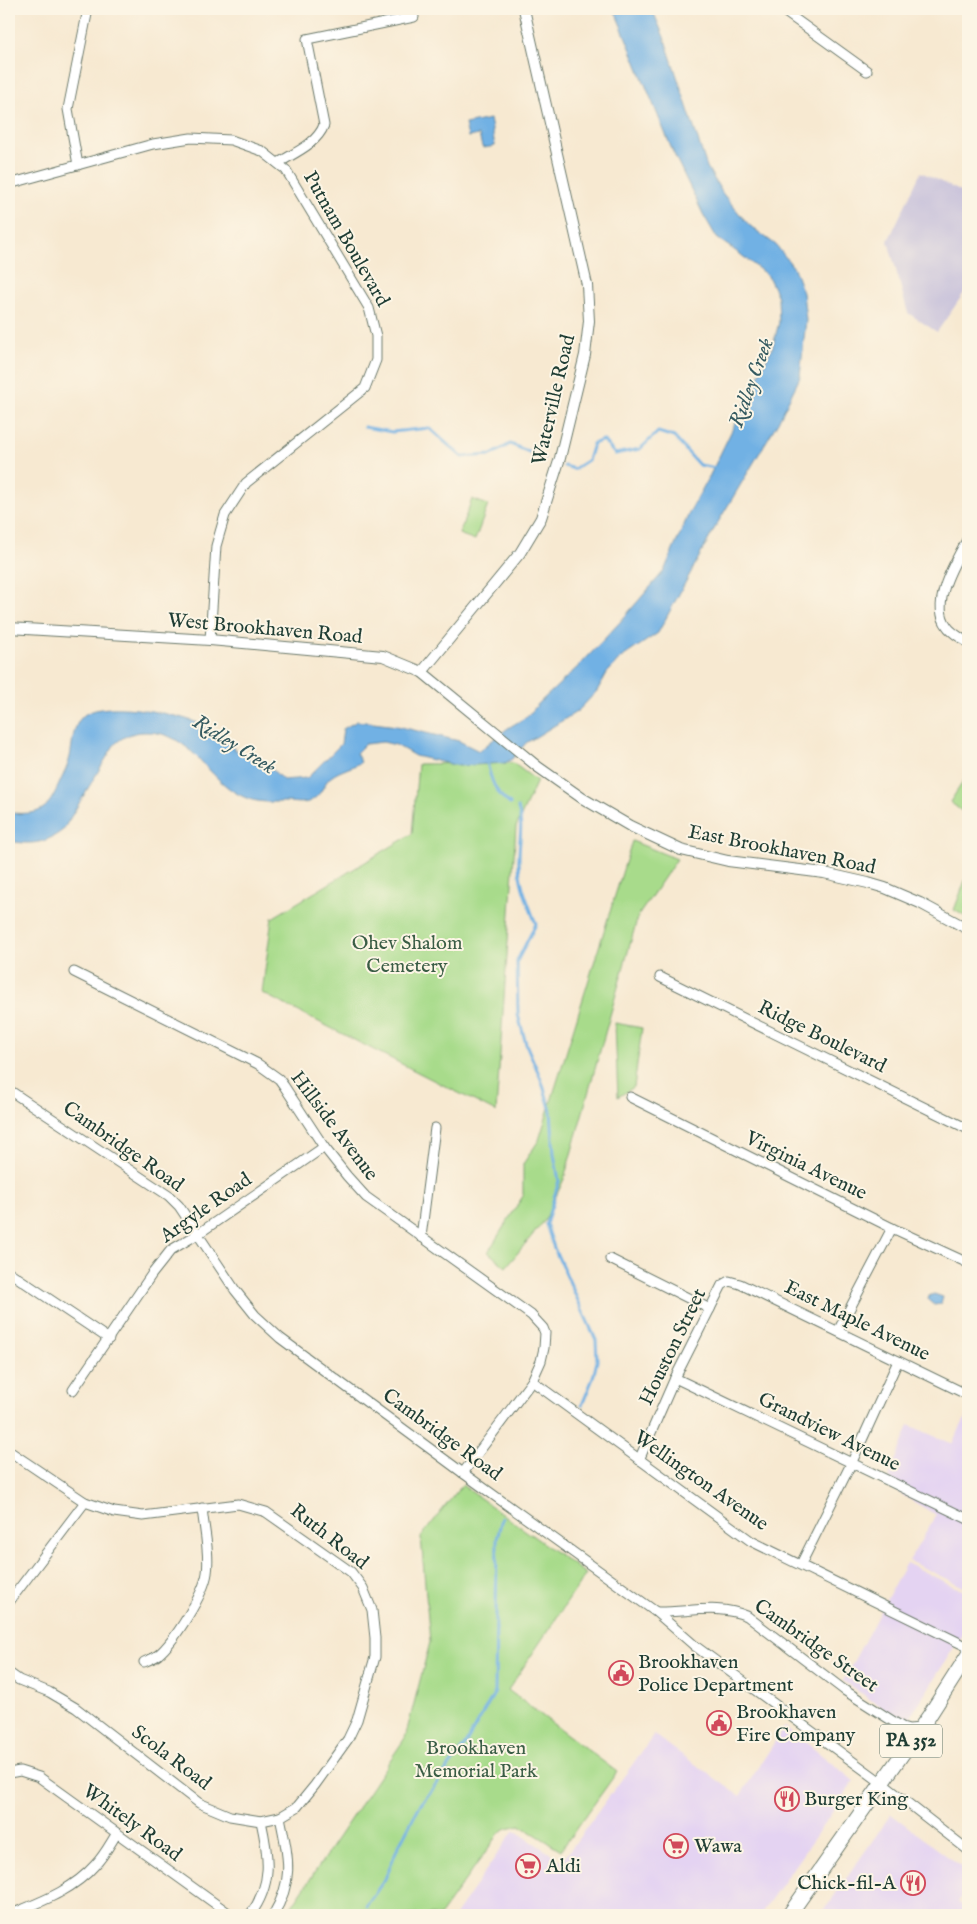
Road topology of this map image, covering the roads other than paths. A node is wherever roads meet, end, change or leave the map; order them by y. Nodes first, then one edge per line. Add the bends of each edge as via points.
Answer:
1 (88, 9) edge
2 (524, 9) edge
3 (781, 9) edge
4 (414, 17) dead end
5 (867, 71) dead end
6 (278, 163) junction
7 (78, 165) junction
8 (9, 184) edge
9 (968, 538) edge
10 (9, 628) edge
11 (210, 640) junction
12 (968, 643) edge
13 (422, 672) junction
14 (495, 731) joint
15 (968, 929) edge
16 (74, 972) dead end
17 (660, 977) dead end
18 (9, 1090) edge
19 (630, 1097) dead end
20 (435, 1128) dead end
21 (968, 1129) edge
22 (324, 1147) junction
23 (892, 1228) junction
24 (198, 1234) junction
25 (421, 1236) junction
26 (610, 1259) dead end
27 (968, 1263) edge
28 (9, 1272) edge
29 (729, 1281) joint
30 (710, 1309) junction
31 (838, 1331) junction
32 (109, 1339) junction
33 (898, 1362) junction
34 (675, 1378) junction
35 (532, 1381) junction
36 (73, 1390) dead end
37 (968, 1395) edge
38 (9, 1451) edge
39 (639, 1460) junction
40 (852, 1462) junction
41 (463, 1473) junction
42 (86, 1502) junction
43 (202, 1508) junction
44 (968, 1519) edge
45 (801, 1564) junction
46 (9, 1602) edge
47 (656, 1612) junction
48 (968, 1647) edge
49 (968, 1655) edge
50 (144, 1662) dead end
51 (9, 1673) edge
52 (921, 1728) junction
53 (9, 1773) edge
54 (882, 1783) junction
55 (280, 1817) junction
56 (261, 1821) junction
57 (117, 1833) junction
58 (968, 1850) edge
59 (9, 1915) edge
60 (231, 1915) edge
61 (250, 1915) edge
62 (273, 1915) edge
63 (789, 1915) edge

1 - 7 street via 68,109
2 - 13 street, Waterville Road via 586,284 588,321 585,355 560,458 538,524 520,554
3 - 5 street
4 - 6 street via 307,39 324,125 321,134 312,142
6 - 7 street, Putnam Boulevard via 262,150 231,140 191,138 153,144
6 - 11 street, Putnam Boulevard via 286,170 369,308 376,336 376,360 365,388 246,484 225,515 216,546
7 - 8 street, Putnam Boulevard
9 - 12 street via 949,573 941,600 946,626
10 - 11 street, West Brookhaven Road
11 - 13 street, West Brookhaven Road via 382,656
13 - 14 street, West Brookhaven Road
14 - 15 street, East Brookhaven Road via 582,798 681,850 728,861 815,872 868,883 920,903
16 - 22 street, Hillside Avenue via 270,1072 284,1086
17 - 21 street, Ridge Boulevard
18 - 24 street, Cambridge Road via 169,1196
19 - 23 street, Virginia Avenue
20 - 25 street
22 - 24 street, Argyle Road
22 - 25 street, Hillside Avenue via 366,1197
23 - 27 street, Virginia Avenue
23 - 31 street
24 - 32 street, Argyle Road via 171,1250
24 - 41 street, Cambridge Road via 255,1315 280,1338
25 - 35 street, Hillside Avenue via 543,1328 544,1348
26 - 30 street
28 - 32 street
29 - 30 street, Houston Street via 722,1285
29 - 31 street, East Maple Avenue
30 - 34 street, Houston Street
31 - 33 street, East Maple Avenue
32 - 36 street, Argyle Road
33 - 37 street, East Maple Avenue
33 - 40 street
34 - 39 street, Houston Street
34 - 40 street, Grandview Avenue
35 - 39 street, Wellington Avenue
35 - 41 street
38 - 42 street, Ruth Road
39 - 45 street, Wellington Avenue via 751,1541
40 - 44 street, Grandview Avenue
40 - 45 street
41 - 47 street, Cambridge Road
42 - 43 street, Ruth Road via 114,1512 143,1516
42 - 46 street
43 - 50 street via 207,1562 202,1588 173,1638 157,1655
43 - 55 street, Ruth Road via 238,1504 274,1516 351,1572 363,1588 372,1610 375,1658 357,1720 348,1739 315,1785 297,1807
45 - 48 street, Wellington Avenue
47 - 52 street, Cambridge Street via 717,1609 738,1612 844,1690 902,1727
47 - 54 street, Cambridge Road via 695,1646
49 - 52 main road, PA 352
51 - 56 street, Scola Road via 76,1708 199,1803 230,1816
52 - 54 main road, PA 352
53 - 57 street, Whitely Road via 20,1771 39,1777
54 - 58 street, Cambridge Road
54 - 63 main road, PA 352
55 - 56 street, Ruth Road
55 - 62 street via 288,1858 288,1886
56 - 61 street via 268,1855 266,1882 260,1902
57 - 59 street via 96,1864 77,1883
57 - 60 street, Whitely Road

